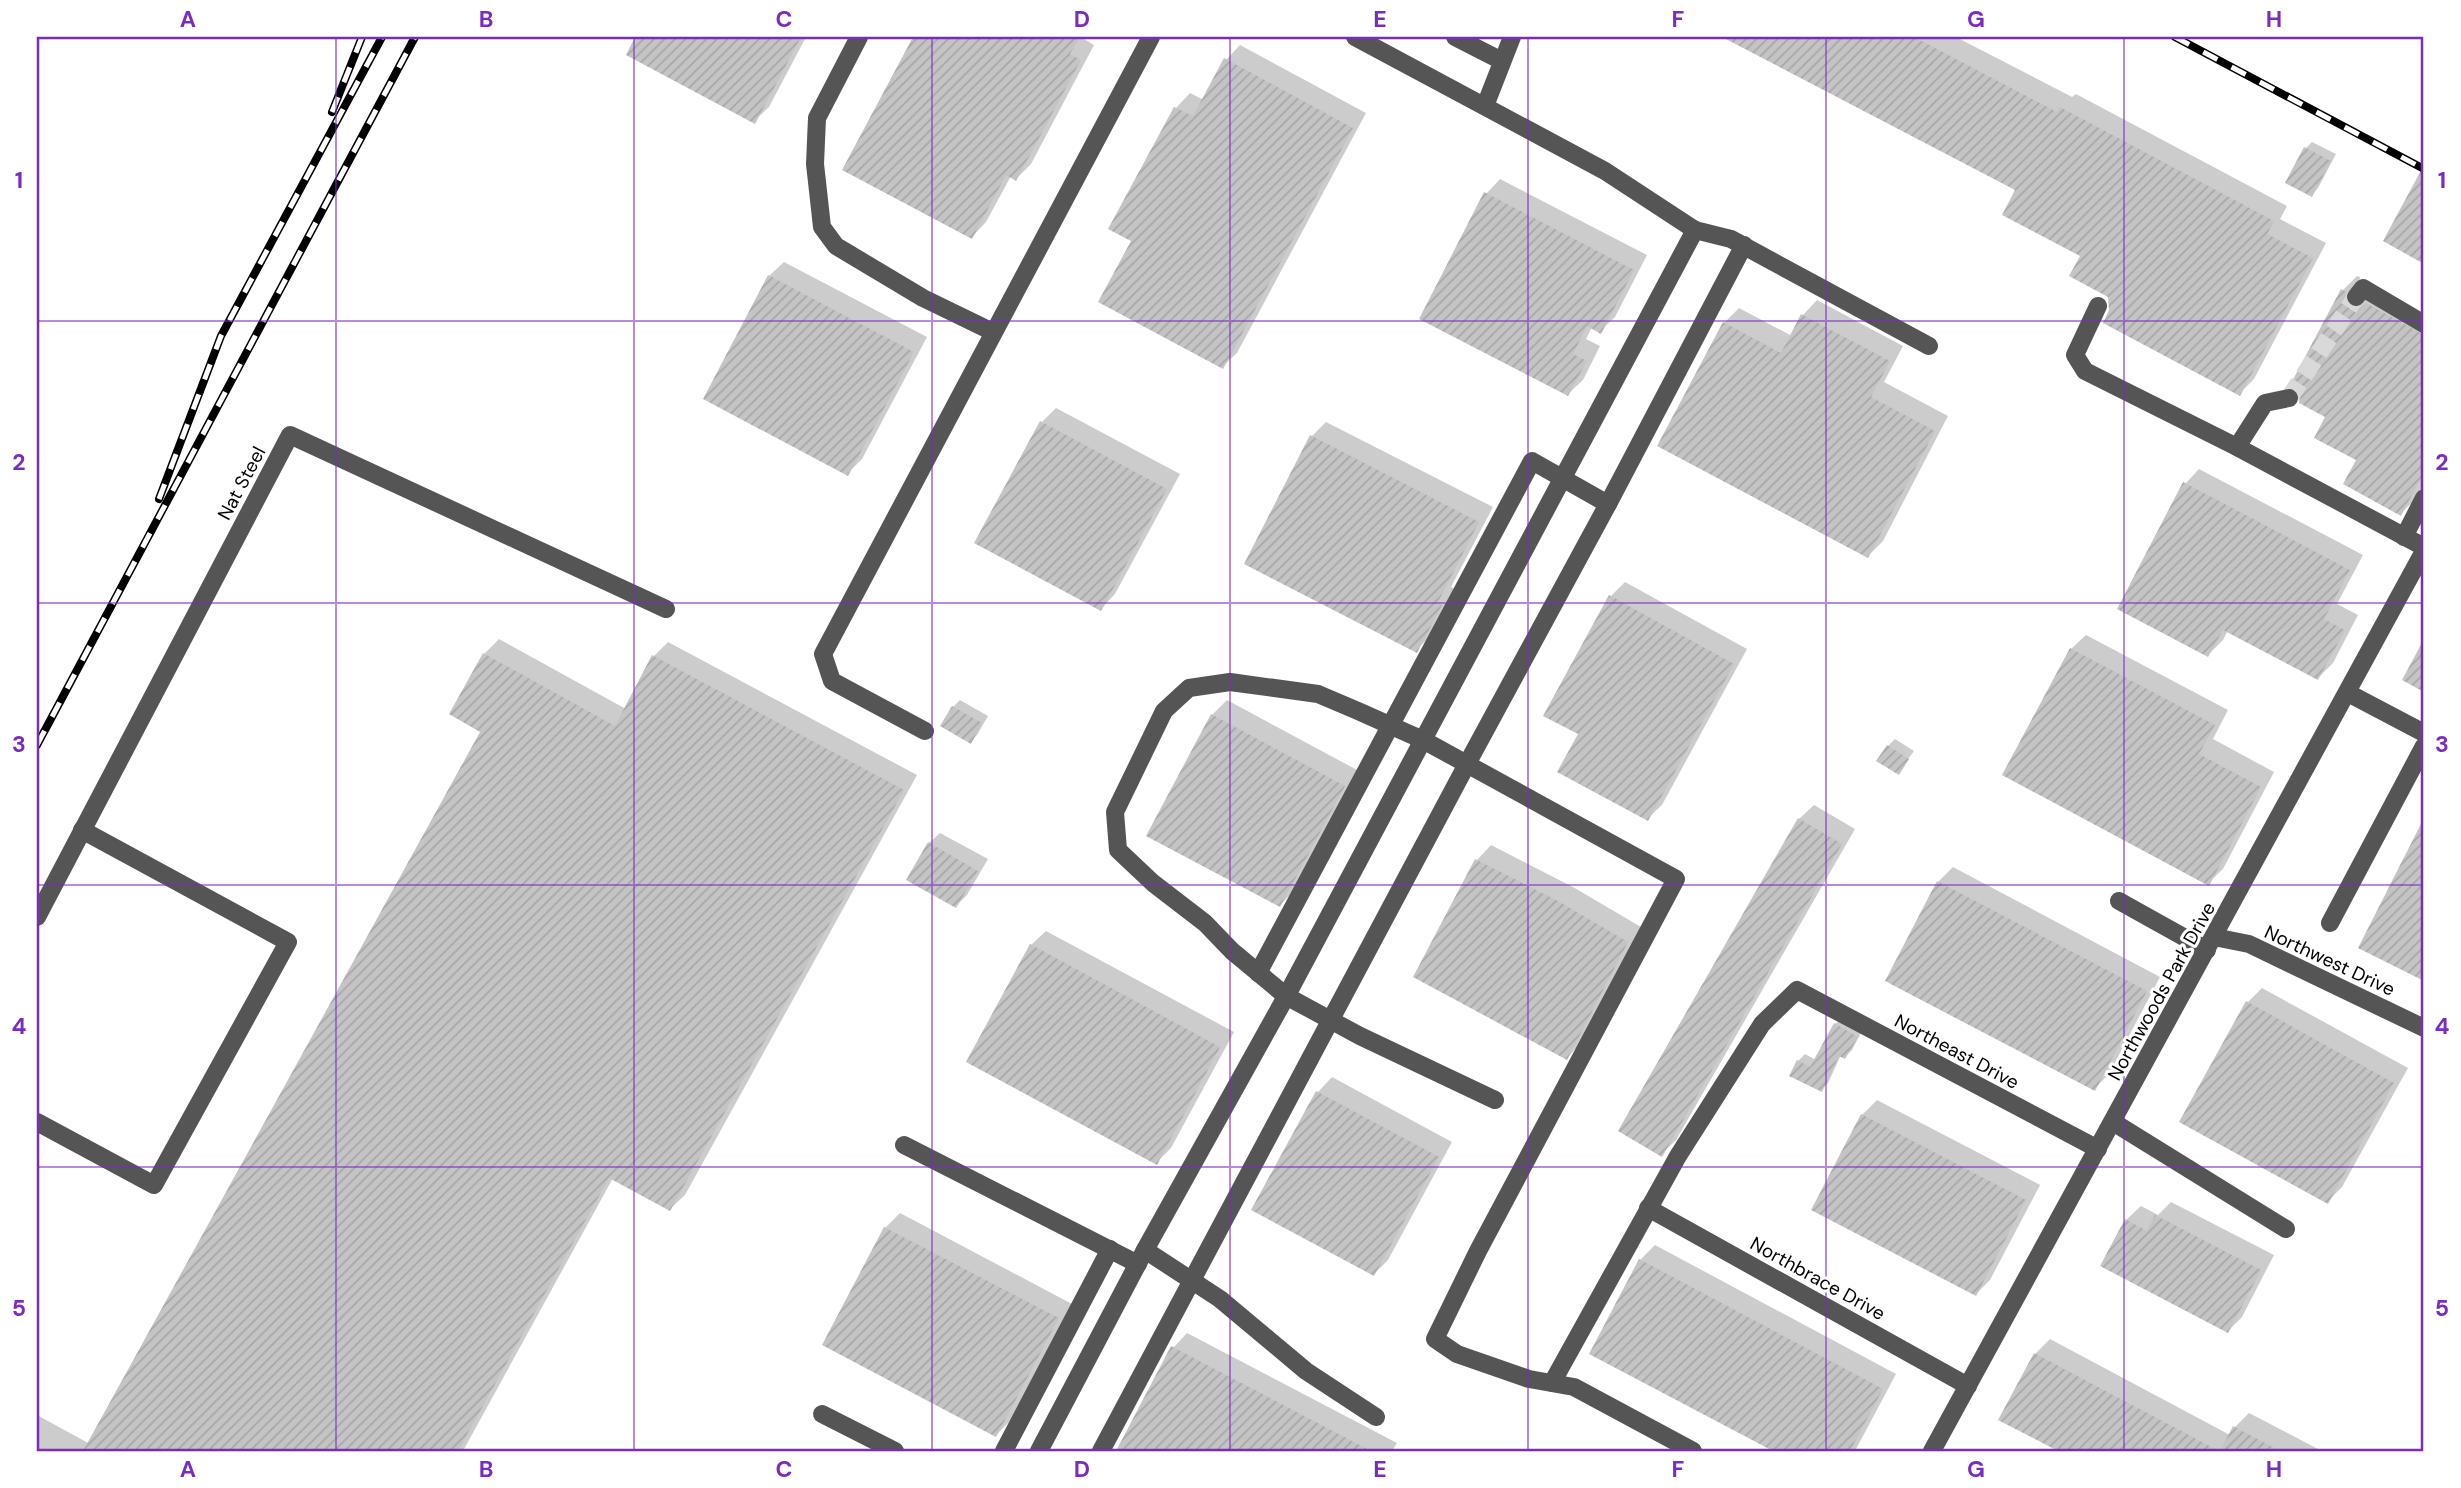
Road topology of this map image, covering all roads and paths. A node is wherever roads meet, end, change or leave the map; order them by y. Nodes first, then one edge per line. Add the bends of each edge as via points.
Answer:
1 (859, 37) edge
2 (1151, 37) edge
3 (1355, 37) edge
4 (1455, 37) edge
5 (1512, 37) edge
6 (1502, 61) junction
7 (1485, 106) junction
8 (1695, 230) junction
9 (1744, 245) junction
10 (2356, 297) dead end
11 (2098, 306) dead end
12 (2424, 324) edge
13 (993, 332) junction
14 (1929, 346) dead end
15 (2289, 398) tunnel mouth
16 (2237, 447) junction
17 (1562, 479) junction
18 (2424, 498) edge
19 (1608, 504) junction
20 (2404, 537) junction
21 (2424, 549) edge
22 (666, 609) dead end
23 (2348, 693) junction
24 (1392, 726) junction
25 (925, 731) dead end
26 (2424, 733) edge
27 (1423, 740) junction
28 (2424, 746) edge
29 (1467, 764) junction
30 (82, 830) junction
31 (2119, 901) dead end
32 (37, 917) edge
33 (2330, 923) dead end
34 (2210, 944) junction
35 (1258, 973) junction
36 (1286, 996) junction
37 (1332, 1021) junction
38 (2424, 1028) edge
39 (1495, 1100) dead end
40 (37, 1122) edge
41 (2113, 1122) junction
42 (904, 1145) dead end
43 (2098, 1149) junction
44 (1648, 1208) junction
45 (2286, 1229) dead end
46 (1110, 1249) junction
47 (1141, 1257) junction
48 (1192, 1281) junction
49 (1552, 1383) junction
50 (1968, 1386) junction
51 (822, 1414) dead end
52 (1376, 1417) dead end
53 (895, 1451) edge
54 (1003, 1451) edge
55 (1039, 1451) edge
56 (1101, 1451) edge
57 (1693, 1451) edge
58 (1932, 1451) edge

1 - 13 street via 817,118 815,164 822,227 836,246 923,298
2 - 13 street
3 - 7 street
4 - 6 street
5 - 6 street
6 - 7 street
7 - 8 street via 1605,171
8 - 9 street
8 - 17 street
9 - 14 street
9 - 19 street
10 - 12 street via 2363,288
11 - 16 street via 2075,355 2085,371
13 - 25 street via 823,654 832,681
15 - 16 street via 2265,403
16 - 20 street
17 - 19 street
17 - 24 street via 1532,461
17 - 27 street
18 - 20 street
19 - 29 street
20 - 21 street
21 - 23 street, Northwoods Park Drive
22 - 30 street, Nat Steel via 290,435
23 - 26 street
23 - 34 street, Northwoods Park Drive
24 - 27 street
24 - 35 street
24 - 35 street via 1318,694 1230,682 1189,688 1164,711 1115,812 1118,850
27 - 29 street
27 - 36 street
28 - 33 street
29 - 37 street
29 - 49 street via 1676,879 1435,1339 1457,1354
30 - 32 street, Nat Steel
30 - 40 street via 288,942 155,1185
31 - 34 street, Northwest Drive
34 - 38 street, Northwest Drive via 2249,944
34 - 41 street, Northwoods Park Drive
35 - 36 street
36 - 37 street
36 - 47 street
37 - 39 street
37 - 48 street
41 - 43 street, Northwoods Park Drive
41 - 45 street
42 - 46 street
43 - 44 street, Northeast Drive via 1797,990 1762,1024
43 - 50 street, Northwoods Park Drive
44 - 49 street
44 - 50 street, Northbrace Drive
46 - 47 street
46 - 54 street
47 - 48 street
47 - 55 street
48 - 52 street via 1306,1371
48 - 56 street
49 - 57 street via 1574,1387
50 - 58 street, Northwoods Park Drive
51 - 53 street

